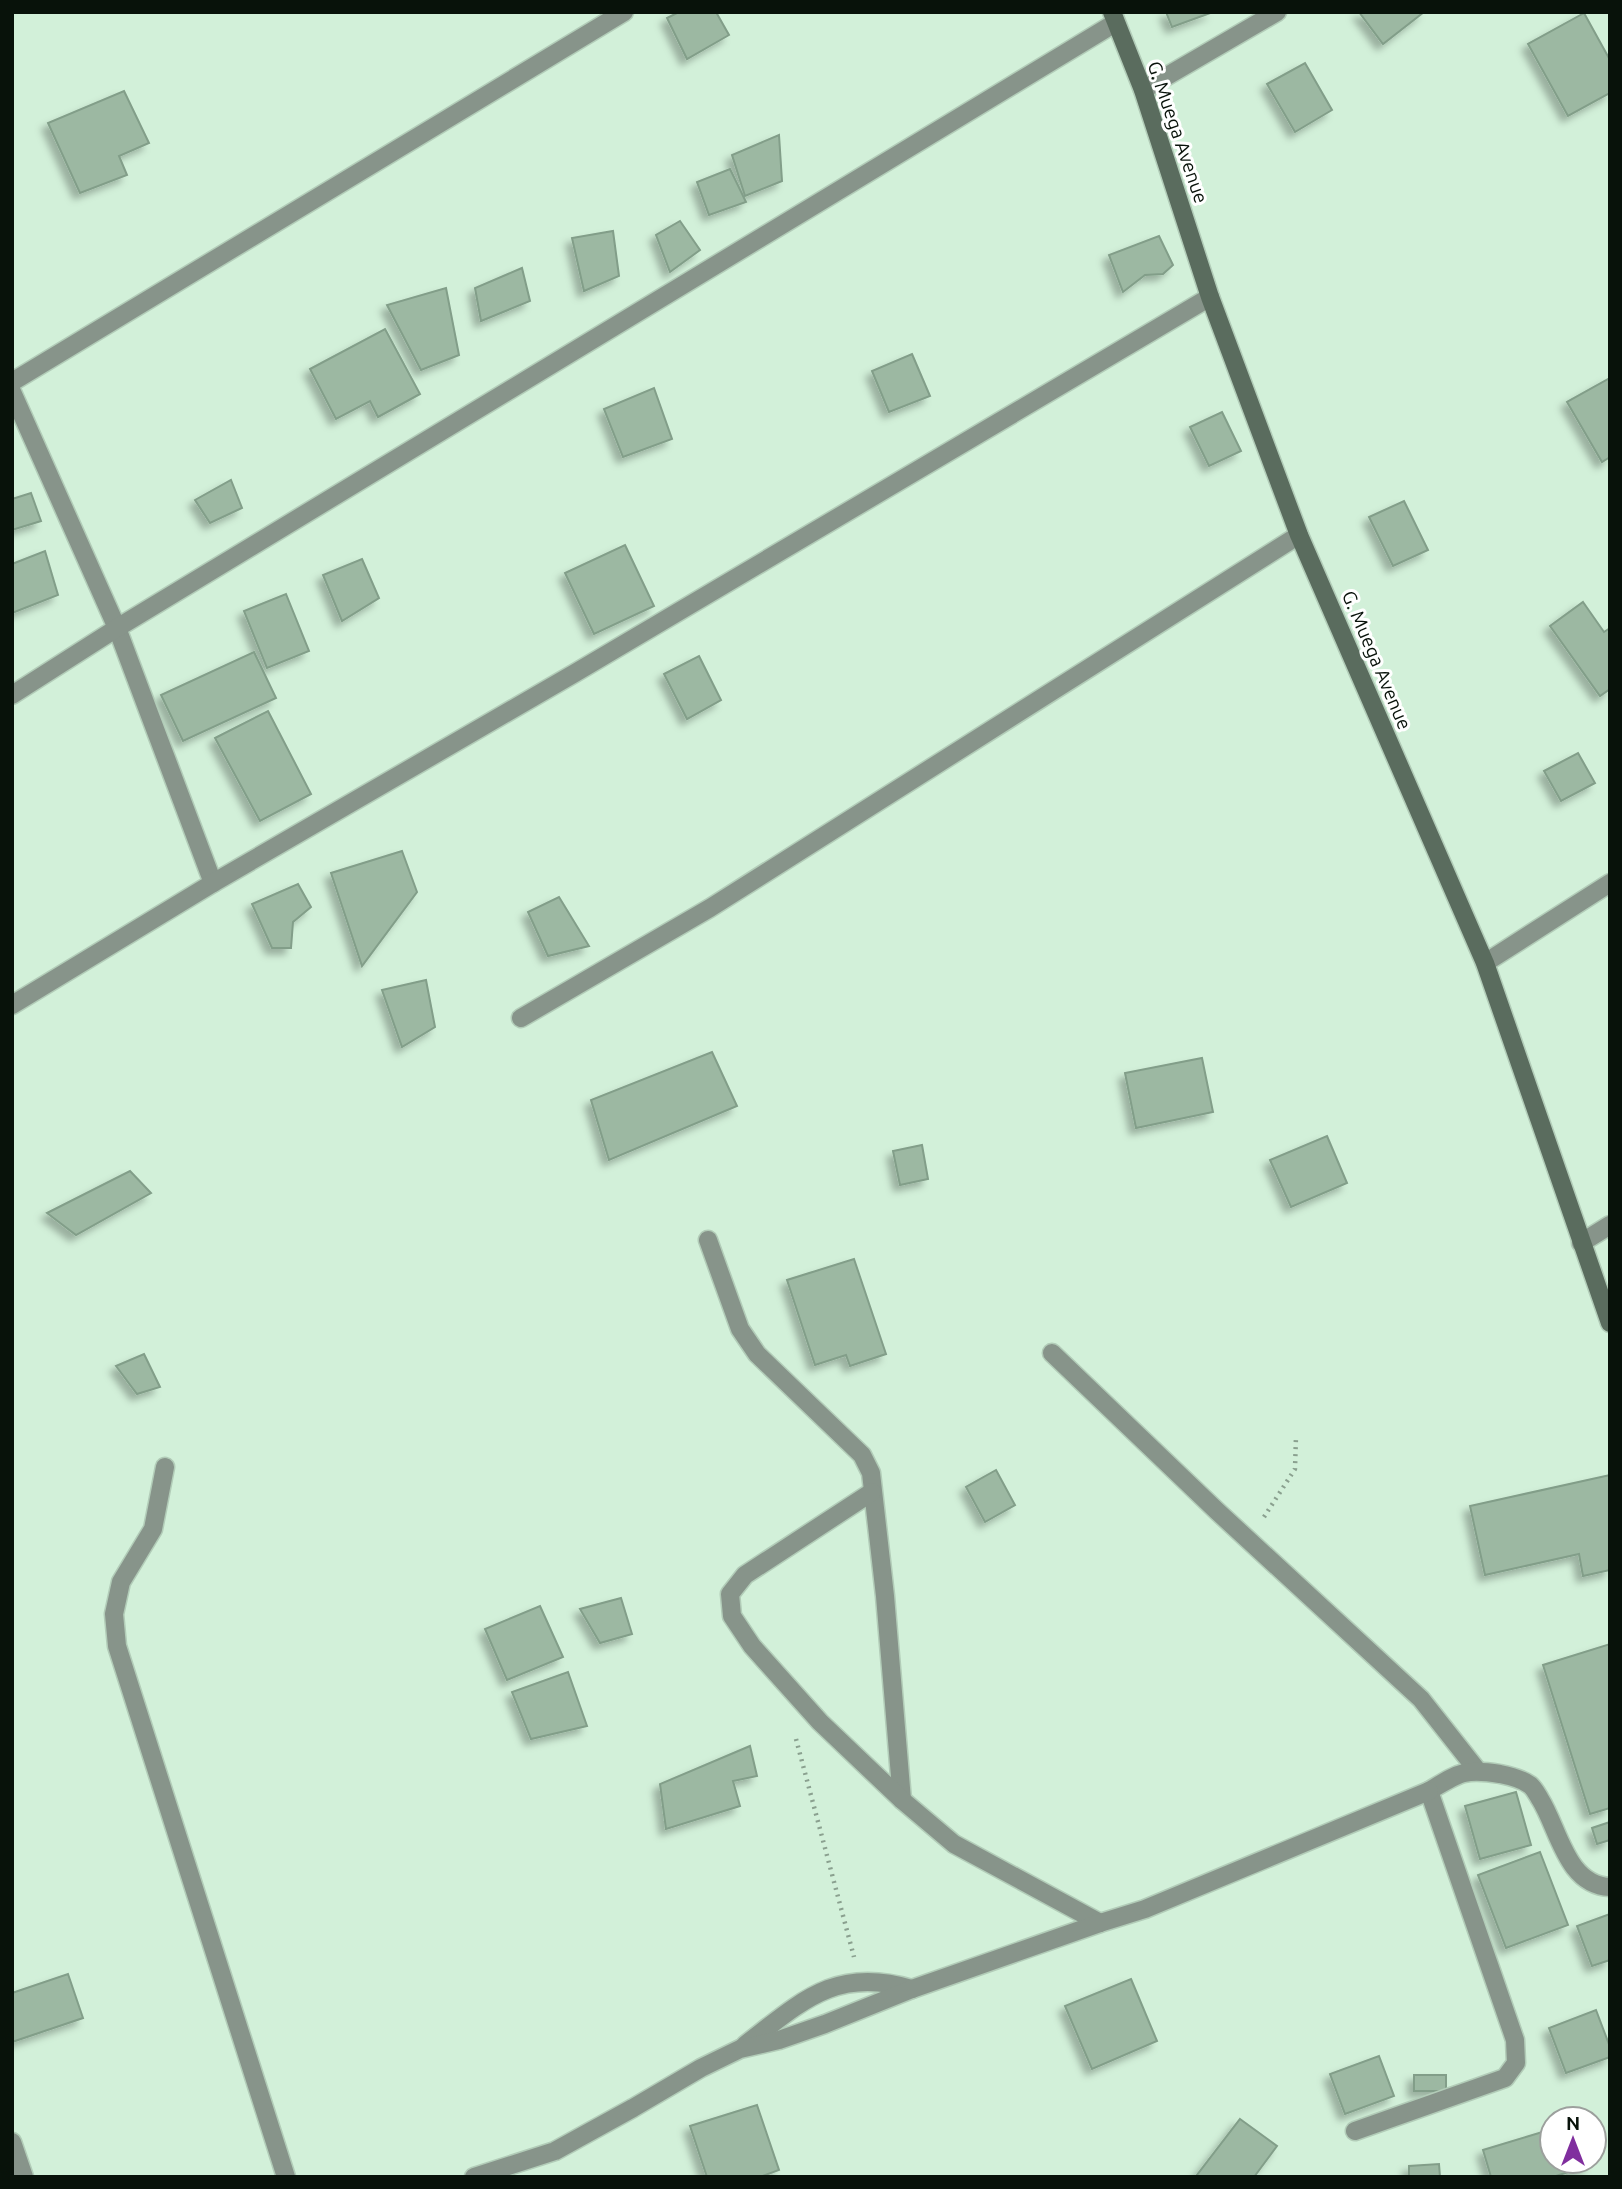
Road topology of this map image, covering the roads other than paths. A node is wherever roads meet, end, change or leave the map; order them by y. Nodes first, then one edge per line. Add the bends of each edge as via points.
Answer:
1 (624, 12) edge
2 (1277, 12) edge
3 (1113, 18) edge
4 (1143, 90) junction
5 (1210, 297) junction
6 (12, 382) edge
7 (12, 392) edge
8 (1299, 535) junction
9 (117, 628) junction
10 (12, 695) edge
11 (213, 883) junction
12 (1610, 883) edge
13 (1485, 963) junction
14 (12, 1005) edge
15 (521, 1018) dead end
16 (1610, 1225) edge
17 (708, 1240) dead end
18 (1581, 1243) junction
19 (1610, 1323) edge
20 (1052, 1353) dead end
21 (165, 1467) dead end
22 (872, 1492) junction
23 (1477, 1770) junction
24 (1429, 1791) junction
25 (902, 1800) junction
26 (1610, 1887) edge
27 (1100, 1923) junction
28 (912, 1989) junction
29 (740, 2049) junction
30 (1355, 2132) dead end
31 (12, 2142) edge
32 (24, 2177) edge
33 (286, 2177) edge
34 (474, 2177) edge

1 - 6 street
2 - 4 street
3 - 4 street, G. Muega Avenue
3 - 9 street
4 - 5 street, G. Muega Avenue
5 - 8 street, G. Muega Avenue
5 - 11 street
7 - 9 street
8 - 13 street, G. Muega Avenue
8 - 15 street via 722,901
9 - 10 street
9 - 11 street
11 - 14 street
12 - 13 street
13 - 18 street, G. Muega Avenue
16 - 18 street
17 - 22 street via 740,1329 757,1354 862,1455 871,1473
18 - 19 street, G. Muega Avenue
20 - 23 street via 1421,1699
21 - 33 street via 153,1529 121,1582 114,1614 117,1646
22 - 25 street
22 - 25 street via 745,1575 730,1594 732,1616 780,1681
23 - 24 street via 1460,1773
23 - 26 street via 1510,1776 1531,1786 1581,1877
24 - 27 street via 1145,1909
24 - 30 street via 1515,2040 1517,2063 1505,2078
25 - 27 street via 954,1844
27 - 28 street
28 - 29 street via 802,2032
28 - 29 street via 860,1980 824,1990
29 - 34 street via 555,2151
31 - 32 street

